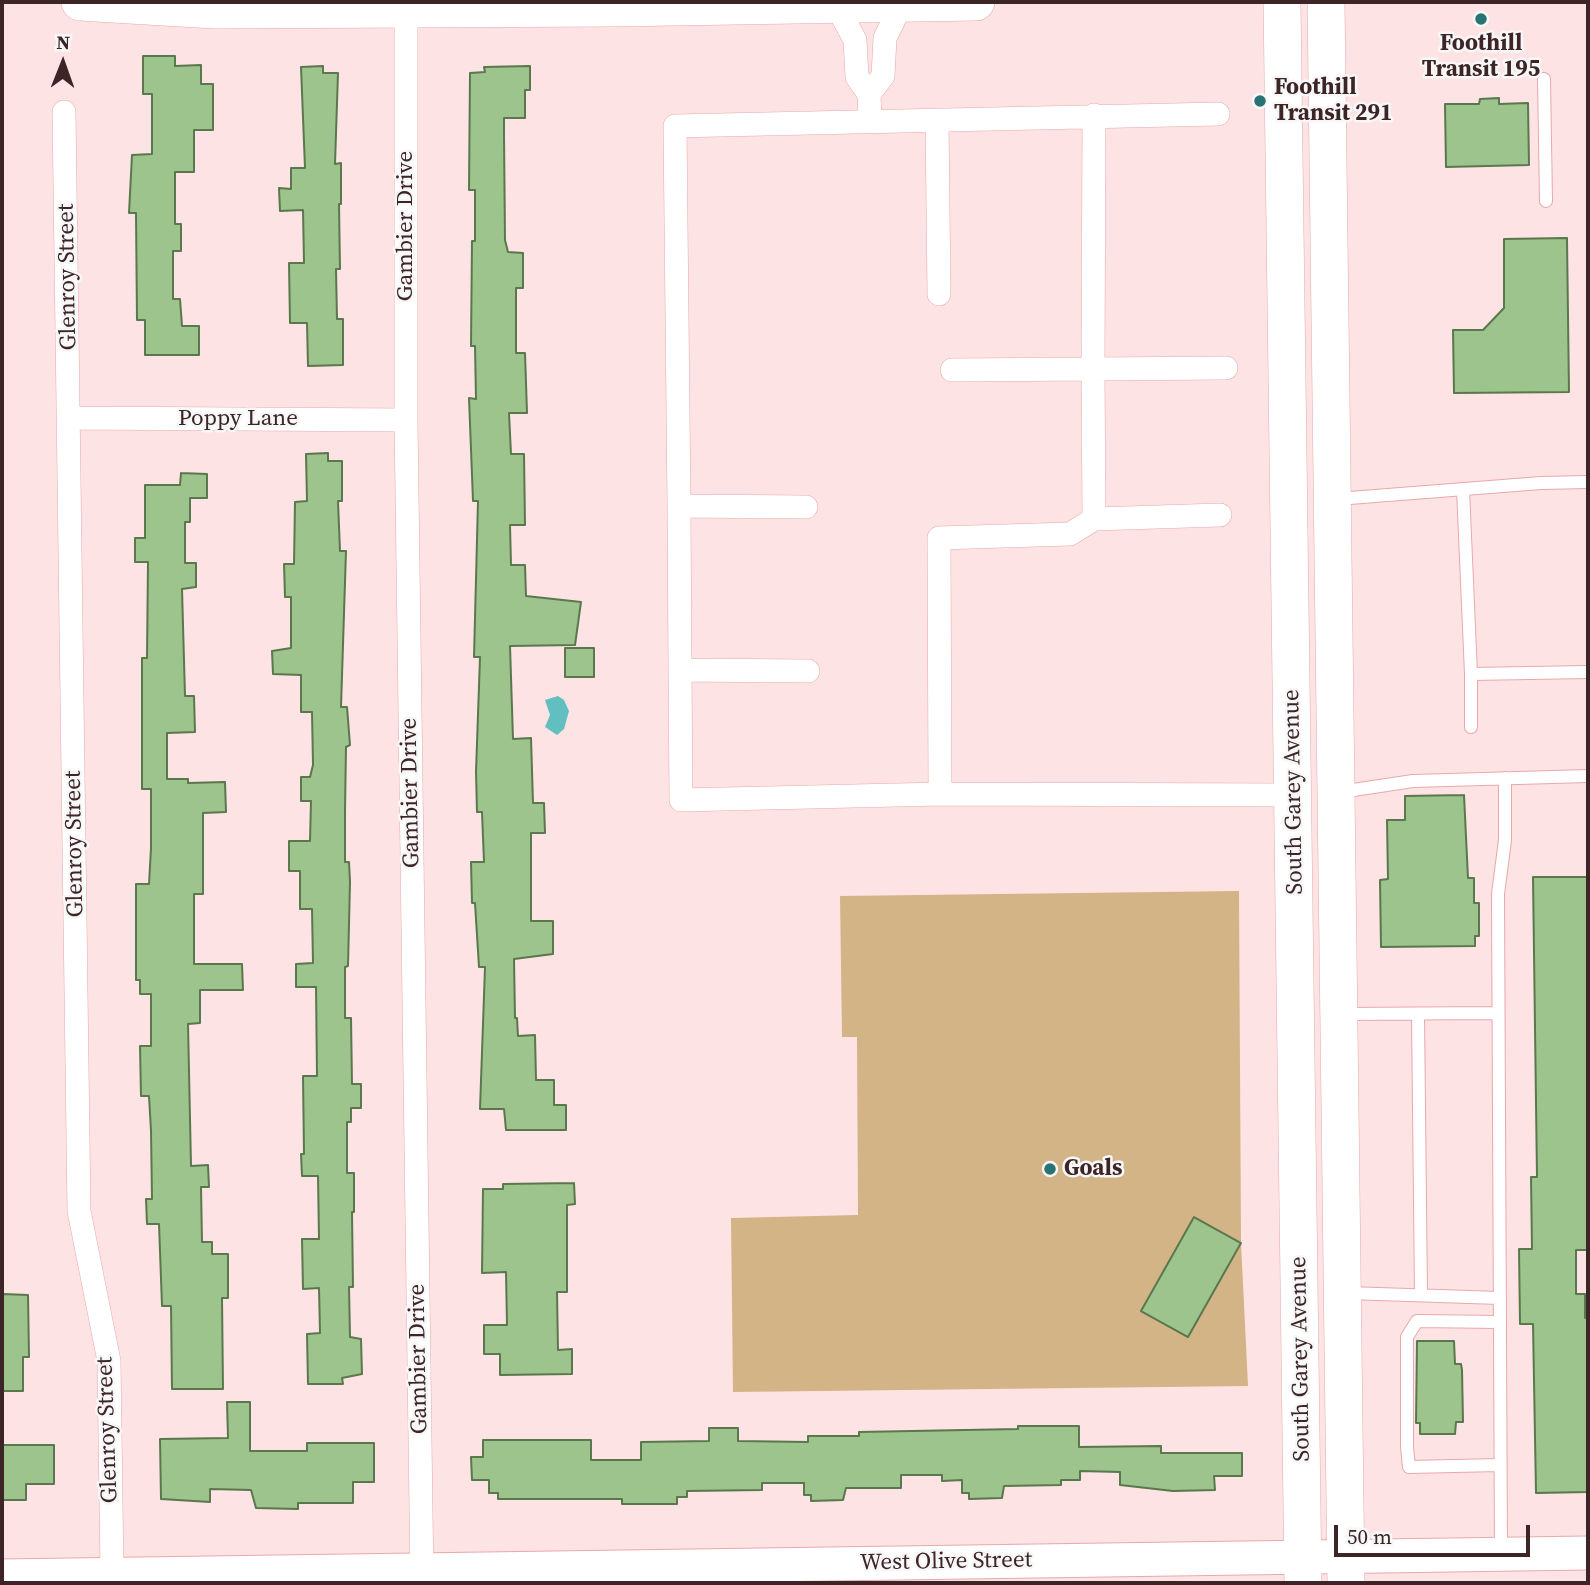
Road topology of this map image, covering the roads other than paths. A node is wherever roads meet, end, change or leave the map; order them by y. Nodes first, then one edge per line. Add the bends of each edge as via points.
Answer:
1 (80, 2) edge
2 (976, 2) edge
3 (1282, 2) edge
4 (1326, 2) edge
5 (753, 4) edge
6 (902, 4) junction
7 (406, 5) edge
8 (577, 5) edge
9 (835, 5) junction
10 (1544, 79) dead end
11 (869, 94) junction
12 (64, 113) dead end
13 (1218, 114) dead end
14 (1094, 115) junction
15 (870, 121) junction
16 (937, 121) junction
17 (1546, 201) dead end
18 (939, 293) dead end
19 (1226, 368) dead end
20 (1093, 369) junction
21 (952, 370) dead end
22 (71, 418) junction
23 (406, 420) junction
24 (1588, 482) edge
25 (1463, 489) junction
26 (1333, 499) junction
27 (679, 506) junction
28 (806, 507) dead end
29 (1220, 515) dead end
30 (1094, 519) junction
31 (680, 670) junction
32 (808, 671) dead end
33 (1588, 672) edge
34 (1471, 674) junction
35 (1293, 725) junction
36 (1471, 727) dead end
37 (1588, 776) edge
38 (1505, 778) junction
39 (1336, 793) junction
40 (940, 794) junction
41 (1293, 795) junction
42 (1337, 874) junction
43 (1498, 1013) junction
44 (1339, 1014) junction
45 (1418, 1014) junction
46 (1343, 1293) junction
47 (1421, 1295) junction
48 (1500, 1298) junction
49 (1499, 1322) junction
50 (1500, 1465) junction
51 (1588, 1553) edge
52 (1500, 1554) junction
53 (1303, 1569) edge
54 (1345, 1569) edge
55 (112, 1573) junction
56 (738, 1574) edge
57 (2, 1576) edge
58 (422, 1577) edge

1 - 7 main road via 214,10
2 - 6 main road
3 - 35 main road, South Garey Avenue
4 - 26 main road, South Garey Avenue
5 - 8 main road
5 - 9 main road
6 - 9 main road
6 - 11 street via 885,38 883,76
7 - 8 main road
7 - 23 street, Gambier Drive
9 - 11 street via 855,40 857,77
10 - 17 lane
11 - 15 street
12 - 22 street, Glenroy Street
13 - 14 street
14 - 16 street
14 - 20 street
15 - 16 street
15 - 27 street via 676,126
16 - 18 street
19 - 20 street
20 - 21 street
20 - 30 street
22 - 23 street, Poppy Lane
22 - 55 street, Glenroy Street via 79,1211 109,1361
23 - 58 street, Gambier Drive
24 - 25 lane
25 - 26 lane
25 - 34 lane
26 - 39 main road, South Garey Avenue
27 - 28 street
27 - 31 street
29 - 30 street
30 - 40 street via 1070,534 939,538
31 - 32 street
31 - 40 street via 681,800
33 - 34 lane
34 - 36 lane
35 - 39 main road via 1306,763
35 - 41 main road, South Garey Avenue
37 - 38 lane
38 - 39 lane via 1413,781
38 - 43 lane via 1505,839 1498,894
39 - 42 main road, South Garey Avenue
40 - 41 street
41 - 42 main road via 1319,826
41 - 53 main road, South Garey Avenue
42 - 44 main road, South Garey Avenue
43 - 45 lane
43 - 48 lane
44 - 45 lane
44 - 46 main road, South Garey Avenue
45 - 47 lane
46 - 47 lane
46 - 54 main road, South Garey Avenue
47 - 48 lane
48 - 49 lane
49 - 50 lane
49 - 50 lane via 1417,1321 1407,1336 1409,1467
50 - 52 lane
51 - 52 street, West Olive Street
52 - 54 street, West Olive Street
53 - 54 street, West Olive Street
53 - 56 street, West Olive Street
55 - 57 street, West Olive Street
55 - 58 street, West Olive Street
56 - 58 street, West Olive Street

